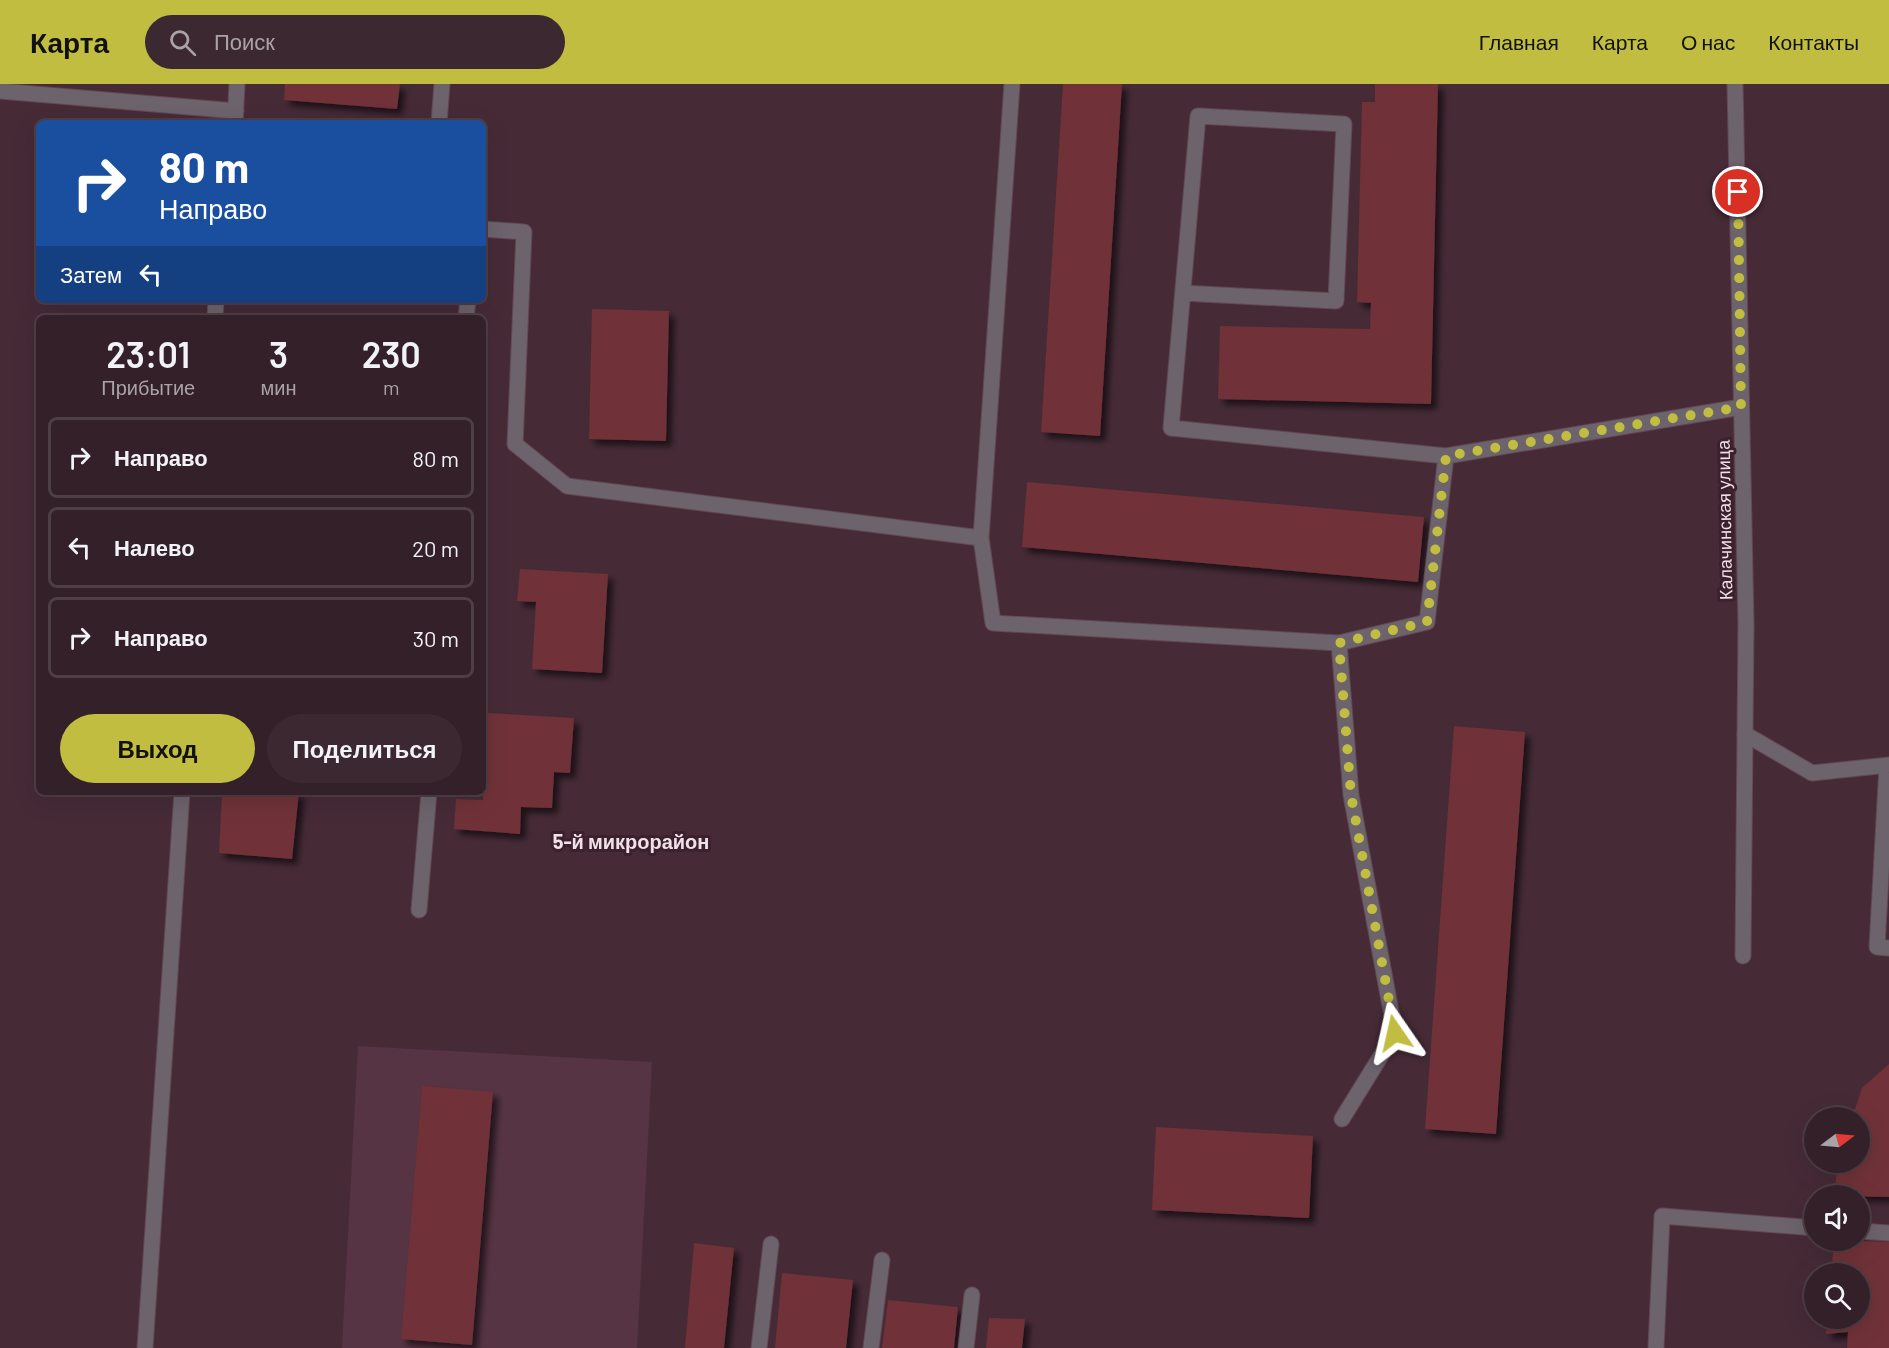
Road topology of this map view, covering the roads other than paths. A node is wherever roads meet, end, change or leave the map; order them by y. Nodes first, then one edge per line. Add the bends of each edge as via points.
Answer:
1 (237, 84) edge
2 (442, 84) edge
3 (1012, 84) edge
4 (1735, 84) edge
5 (0, 91) edge
6 (235, 117) edge
7 (439, 120) edge
8 (486, 229) edge
9 (1183, 293) junction
10 (1741, 407) junction
11 (1446, 456) junction
12 (981, 538) junction
13 (1339, 643) junction
14 (1745, 734) junction
15 (1888, 765) edge
16 (182, 795) edge
17 (429, 795) edge
18 (420, 910) dead end
19 (1889, 948) edge
20 (1743, 956) dead end
21 (1342, 1119) dead end
22 (1804, 1227) edge
23 (1870, 1232) edge
24 (1889, 1233) edge
25 (771, 1244) dead end
26 (882, 1260) dead end
27 (972, 1296) dead end
28 (145, 1348) edge
29 (759, 1348) edge
30 (872, 1348) edge
31 (966, 1348) edge
32 (1656, 1348) edge

1 - 6 street
2 - 7 street
3 - 12 street
4 - 10 street, Калачинская улица
5 - 6 street
8 - 12 street via 524,232 515,444 567,486
9 - 9 street via 1198,116 1344,124 1336,301
9 - 11 street via 1171,428
10 - 11 street
10 - 14 street, Калачинская улица
11 - 13 street via 1427,622
12 - 13 street via 993,623
13 - 21 street via 1351,795 1395,1033
14 - 15 street via 1812,773
14 - 20 street, Калачинская улица
15 - 19 street via 1877,947
16 - 28 street
17 - 18 street
22 - 32 street via 1662,1216
23 - 24 street
25 - 29 street
26 - 30 street
27 - 31 street

